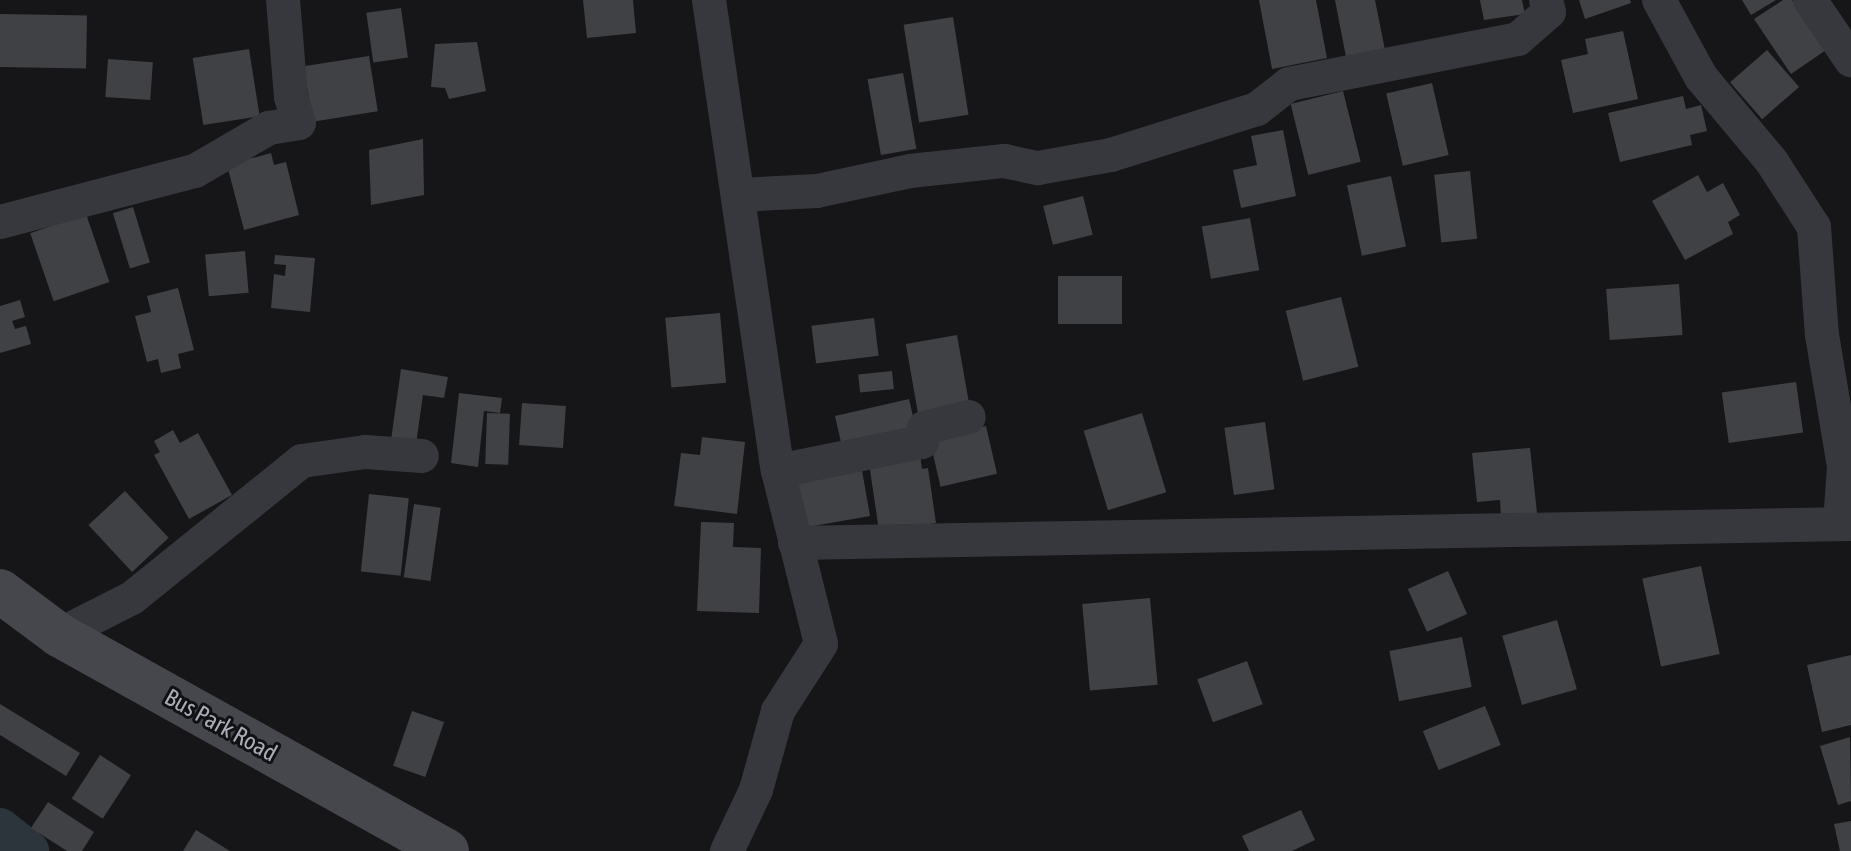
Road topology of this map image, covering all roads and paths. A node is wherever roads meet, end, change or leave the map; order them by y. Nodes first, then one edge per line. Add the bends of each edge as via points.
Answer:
1 (283, 0) edge
2 (709, 0) edge
3 (1546, 0) edge
4 (1659, 0) edge
5 (1810, 0) edge
6 (1851, 60) edge
7 (740, 195) junction
8 (0, 222) edge
9 (969, 417) dead end
10 (422, 456) dead end
11 (778, 471) junction
12 (1846, 523) edge
13 (795, 543) junction
14 (0, 591) edge
15 (59, 635) junction
16 (447, 851) edge
17 (727, 851) edge

1 - 8 street via 291,97 299,123 269,128 195,171
2 - 7 street
3 - 7 street via 1549,12 1518,39 1289,84 1257,109 1111,155 1038,168 1004,161 910,171 817,191
4 - 12 street via 1701,77 1772,162 1814,227 1822,335 1844,467
5 - 6 street
7 - 11 street
9 - 11 street via 924,428 922,442
10 - 15 street via 365,452 302,461 132,598
11 - 13 street
12 - 13 street
13 - 17 street via 821,644 778,711 756,790
14 - 15 main road, Bus Park Road
15 - 16 main road, Bus Park Road

